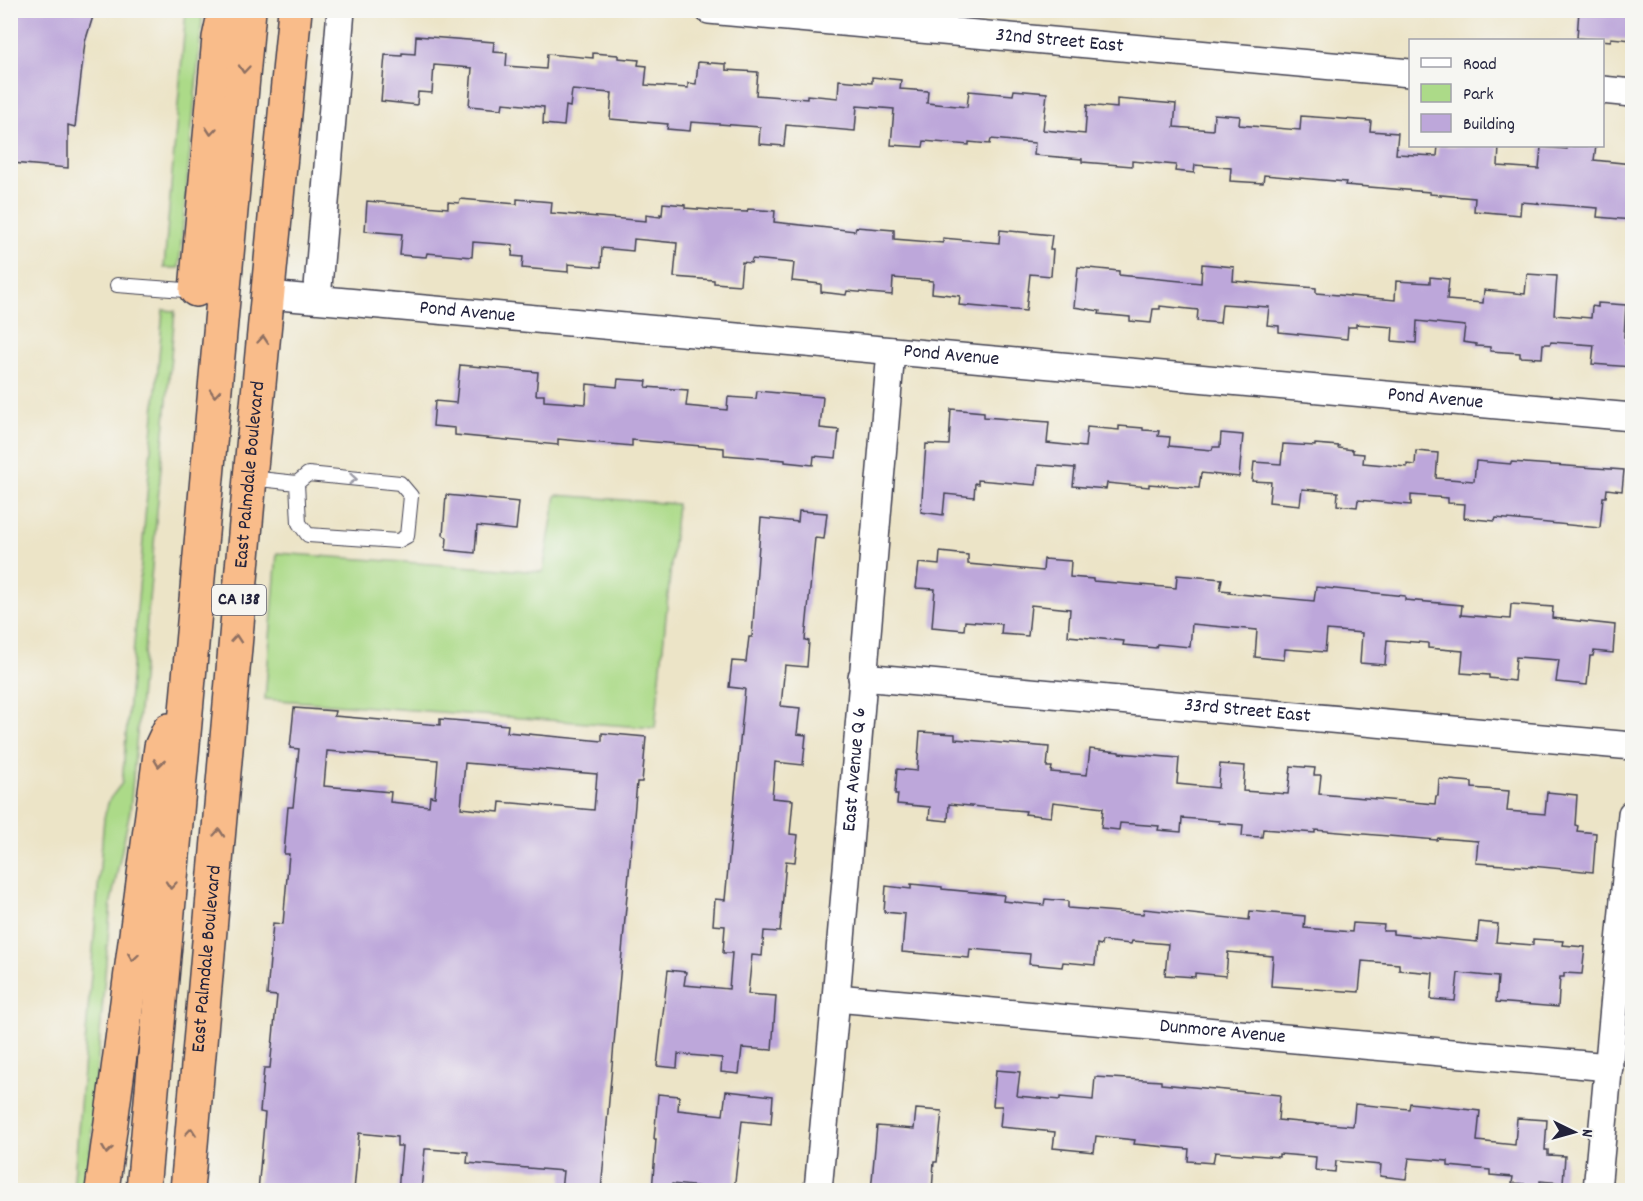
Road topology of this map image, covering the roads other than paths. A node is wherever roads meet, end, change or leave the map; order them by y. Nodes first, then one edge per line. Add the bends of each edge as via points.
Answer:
1 (225, 10) edge
2 (249, 10) edge
3 (295, 10) edge
4 (342, 10) edge
5 (709, 10) edge
6 (1409, 73) edge
7 (1604, 90) edge
8 (1632, 93) edge
9 (117, 285) dead end
10 (210, 291) junction
11 (268, 295) junction
12 (317, 299) junction
13 (891, 351) junction
14 (1632, 417) edge
15 (250, 478) junction
16 (297, 483) junction
17 (862, 676) junction
18 (188, 690) junction
19 (1632, 746) edge
20 (1632, 814) edge
21 (1626, 954) edge
22 (836, 998) junction
23 (1609, 1067) junction
24 (102, 1191) edge
25 (143, 1191) edge
26 (187, 1191) edge
27 (818, 1191) edge
28 (1597, 1191) edge

1 -> 10 highway via 219,38
2 -> 10 highway
3 - 11 highway, East Palmdale Boulevard / CA 138
4 - 12 street
5 - 6 street, 32nd Street East
7 - 8 street
9 - 10 lane
10 -> 18 highway
11 - 12 street, Pond Avenue
15 -> 11 highway, East Palmdale Boulevard / CA 138
12 - 13 street, Pond Avenue
13 - 14 street, Pond Avenue
13 - 17 street, East Avenue Q 6
15 - 16 lane
26 -> 15 highway, East Palmdale Boulevard / CA 138
16 -> 16 lane via 308,474 400,483 411,496 407,536 398,541 308,535 299,523
17 - 19 street, 33rd Street East
17 - 22 street, East Avenue Q 6
18 -> 24 highway via 161,747
18 -> 25 highway
20 - 21 street
21 - 23 street
22 - 23 street, Dunmore Avenue
22 - 27 street, East Avenue Q 6
23 - 28 street

